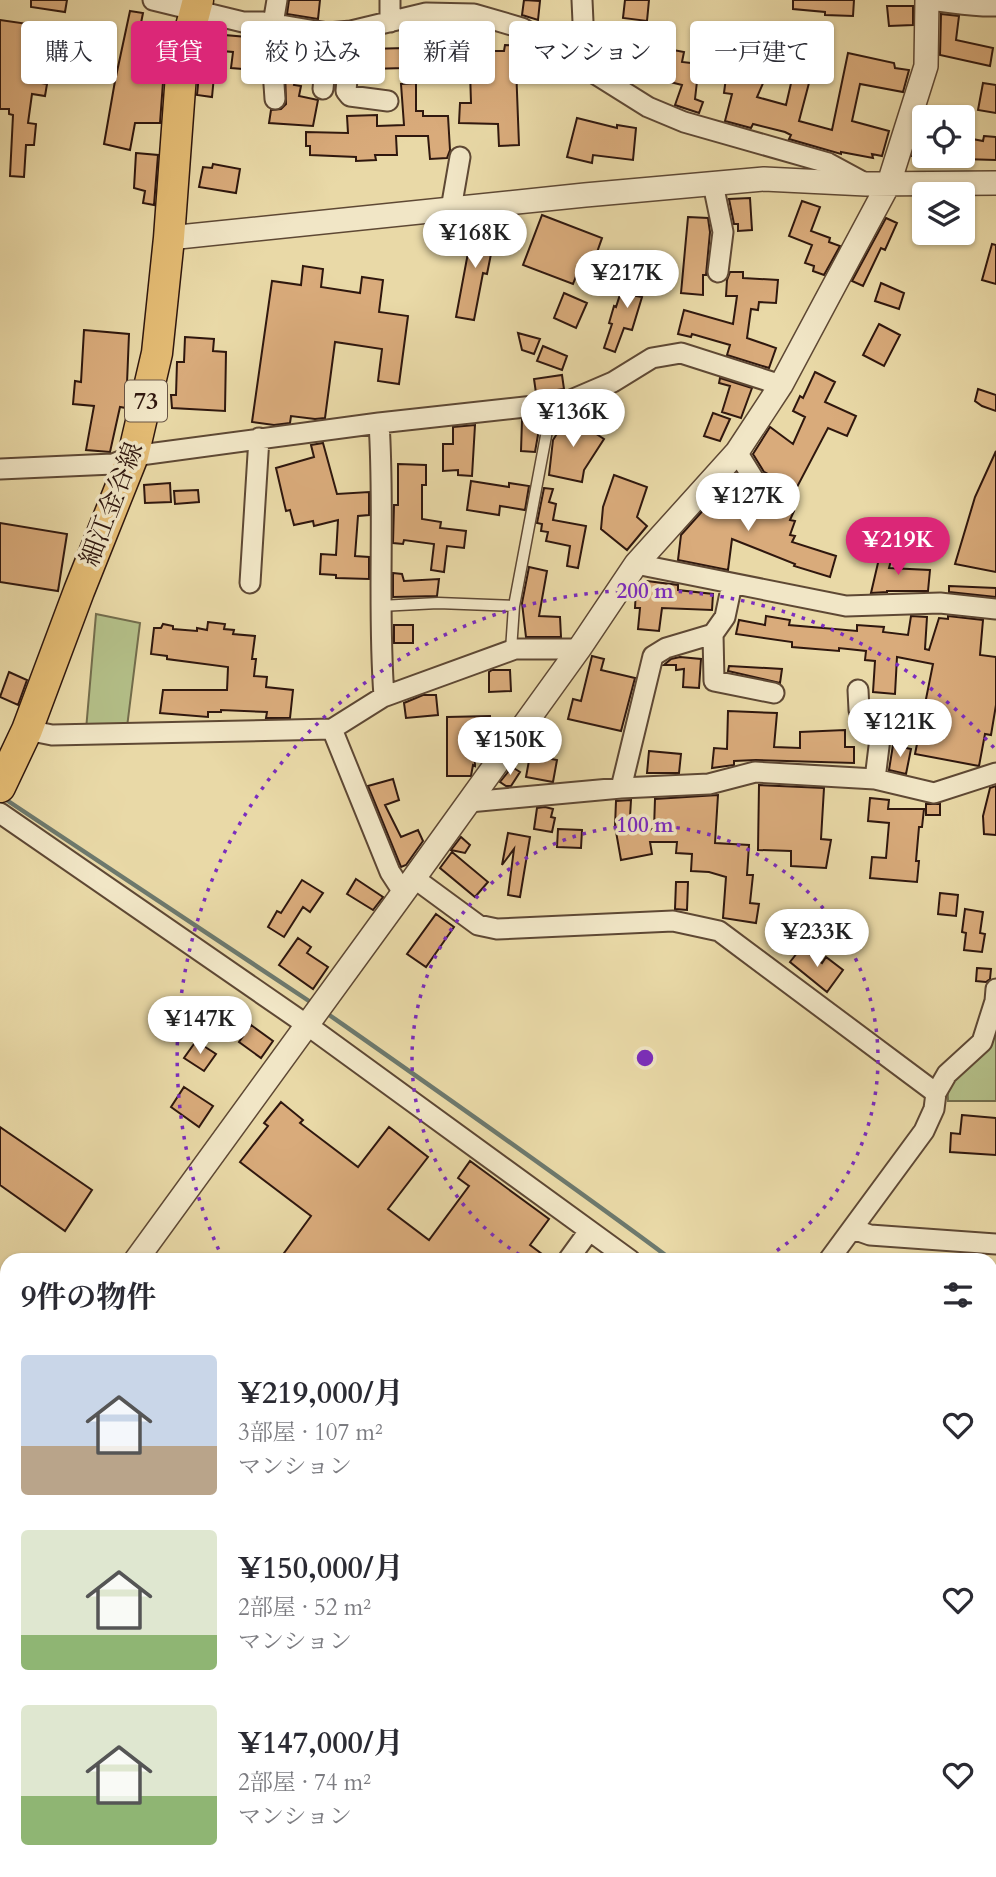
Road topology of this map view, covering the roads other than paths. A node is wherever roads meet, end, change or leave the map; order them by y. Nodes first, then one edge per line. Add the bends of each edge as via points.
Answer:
1 (153, 0) edge
2 (277, 0) edge
3 (390, 0) edge
4 (582, 0) edge
5 (927, 0) edge
6 (196, 6) edge
7 (996, 6) edge
8 (241, 21) edge
9 (276, 21) edge
10 (583, 21) edge
11 (390, 22) junction
12 (385, 23) edge
13 (509, 24) edge
14 (274, 84) edge
15 (323, 84) edge
16 (347, 84) edge
17 (612, 84) edge
18 (323, 89) dead end
19 (275, 99) dead end
20 (388, 101) dead end
21 (460, 157) dead end
22 (878, 183) junction
23 (996, 183) edge
24 (713, 184) junction
25 (451, 209) junction
26 (169, 238) junction
27 (718, 272) dead end
28 (781, 385) junction
29 (552, 404) junction
30 (379, 423) junction
31 (259, 438) junction
32 (737, 452) junction
33 (133, 456) junction
34 (0, 469) edge
35 (786, 496) dead end
36 (636, 564) junction
37 (250, 583) dead end
38 (732, 584) junction
39 (380, 606) junction
40 (514, 606) junction
41 (996, 609) edge
42 (713, 635) junction
43 (579, 649) junction
44 (512, 650) junction
45 (858, 690) dead end
46 (774, 693) dead end
47 (384, 696) junction
48 (332, 729) junction
49 (27, 730) junction
50 (996, 773) edge
51 (875, 779) junction
52 (2, 783) edge
53 (621, 788) junction
54 (469, 802) junction
55 (0, 813) edge
56 (409, 885) junction
57 (996, 989) edge
58 (315, 1013) junction
59 (936, 1093) junction
60 (853, 1229) junction
61 (589, 1231) junction
62 (996, 1244) edge
63 (141, 1253) edge
64 (573, 1253) edge
65 (620, 1253) edge
66 (834, 1253) edge

1 - 6 street
2 - 9 street
3 - 11 street
4 - 10 street
5 - 7 street
5 - 22 street via 926,66
6 - 8 street
6 - 26 main road, 細江金谷線 / 73 via 182,61
11 - 12 street
11 - 13 street via 426,13 474,14
14 - 19 street
15 - 18 street
16 - 20 street via 350,96
17 - 22 street via 648,107 684,122 828,163
21 - 25 street
22 - 23 street
22 - 24 street via 764,179
22 - 28 street
24 - 25 street
24 - 27 street via 723,232
25 - 26 street
26 - 33 main road, 細江金谷線 / 73 via 157,353
28 - 29 street via 681,353 652,358 613,382
28 - 32 street
29 - 30 street
29 - 40 lane
30 - 31 street
30 - 39 street via 383,481
31 - 33 street
31 - 37 street
32 - 35 street via 755,481
32 - 36 street
33 - 34 street via 113,464
33 - 49 main road, 細江金谷線 / 73
36 - 38 street
36 - 43 street
38 - 41 street via 846,606 940,603
38 - 42 street via 724,617
39 - 40 lane
39 - 47 street
40 - 44 lane
42 - 46 street via 714,681
42 - 53 street via 653,656
43 - 44 street
43 - 54 street
44 - 47 street
45 - 51 street via 859,710 881,730
47 - 48 street
48 - 49 street via 52,735
48 - 56 street via 390,872
49 - 52 main road, 細江金谷線 / 73
50 - 51 street via 934,793
51 - 53 street via 755,772 709,784
53 - 54 street
54 - 56 street
55 - 58 street
56 - 58 street
56 - 59 street via 478,925 497,929 673,921 719,931
57 - 59 street via 982,1042 947,1074
58 - 61 street
58 - 63 street
59 - 60 street via 924,1131
60 - 62 street
60 - 66 street
61 - 64 street
61 - 65 street

